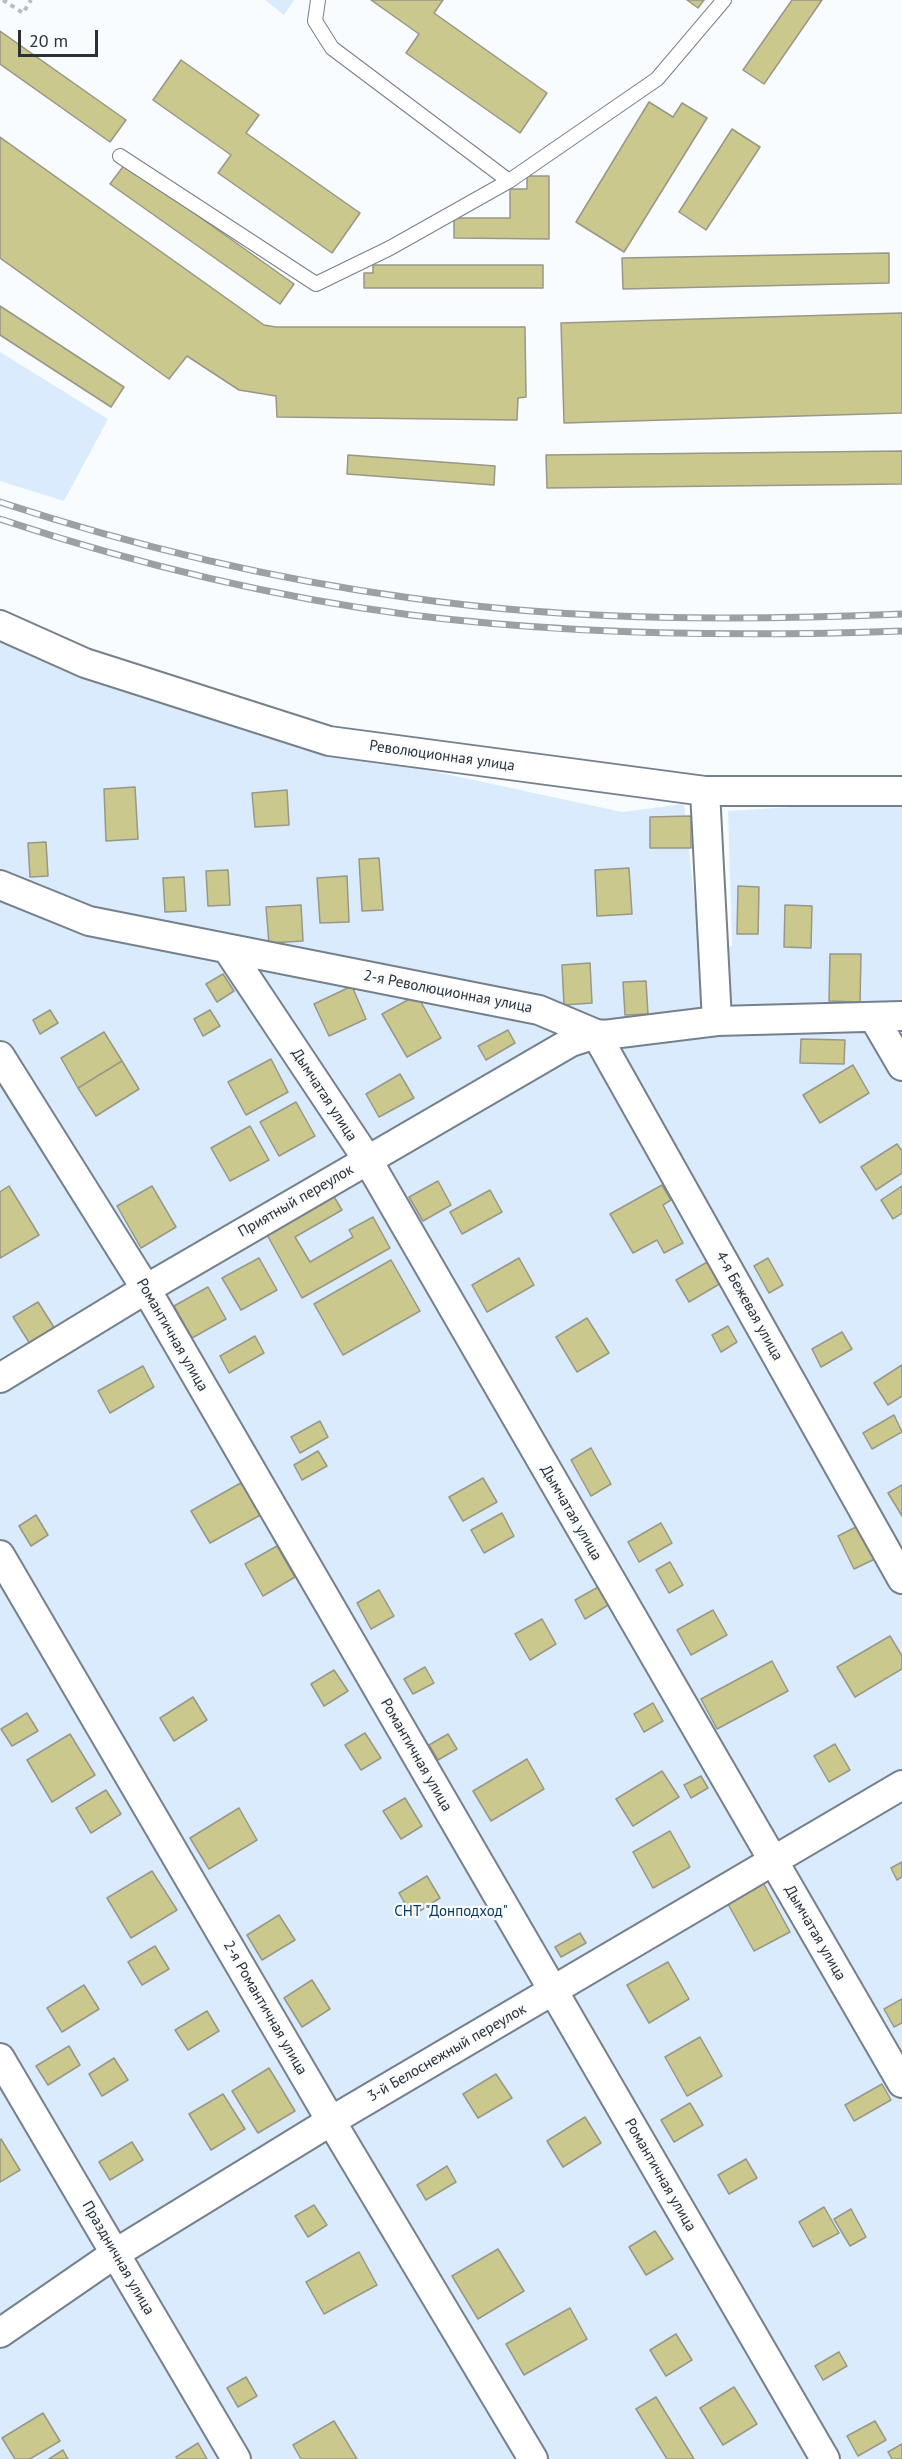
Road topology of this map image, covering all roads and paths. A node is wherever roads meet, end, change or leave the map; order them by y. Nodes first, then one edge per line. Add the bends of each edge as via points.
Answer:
1 (3, 0) edge
2 (31, 0) edge
3 (318, 0) edge
4 (724, 0) edge
5 (120, 156) dead end
6 (508, 181) junction
7 (0, 625) edge
8 (705, 791) junction
9 (902, 791) edge
10 (0, 885) edge
11 (228, 950) junction
12 (902, 1016) edge
13 (874, 1018) junction
14 (717, 1021) junction
15 (597, 1034) junction
16 (0, 1056) edge
17 (902, 1066) edge
18 (366, 1160) junction
19 (146, 1289) junction
20 (0, 1378) edge
21 (0, 1555) edge
22 (902, 1579) edge
23 (902, 1785) edge
24 (772, 1860) junction
25 (553, 1991) junction
26 (0, 2058) edge
27 (902, 2083) edge
28 (331, 2121) junction
29 (116, 2253) junction
30 (0, 2333) edge
31 (236, 2459) edge
32 (533, 2459) edge
33 (825, 2459) edge

1 - 2 path via 23,13
3 - 6 lane via 315,21 332,48
4 - 6 lane via 657,79
5 - 6 lane via 316,284 390,248
7 - 8 street, Революционная улица via 85,663 329,741
8 - 9 street, Революционная улица
8 - 14 street
10 - 11 street, 2-я Революционная улица via 89,921
11 - 15 street, 2-я Революционная улица via 539,1010
11 - 18 street, Дымчатая улица
12 - 13 street, 2-я Революционная улица
13 - 14 street, 2-я Революционная улица
13 - 17 street
14 - 15 street, 2-я Революционная улица
15 - 18 street, Приятный переулок via 571,1042
15 - 22 street, 4-я Бежевая улица
16 - 19 street, Романтичная улица
18 - 19 street, Приятный переулок
18 - 24 street, Дымчатая улица
19 - 20 street, Приятный переулок
19 - 25 street, Романтичная улица
21 - 28 street, 2-я Романтичная улица
23 - 24 street, 3-й Белоснежный переулок
24 - 25 street, 3-й Белоснежный переулок
24 - 27 street, Дымчатая улица
25 - 28 street, 3-й Белоснежный переулок
25 - 33 street, Романтичная улица
26 - 29 street, Праздничная улица
28 - 29 street, 3-й Белоснежный переулок
28 - 32 street, 2-я Романтичная улица
29 - 30 street, 3-й Белоснежный переулок
29 - 31 street, Праздничная улица

